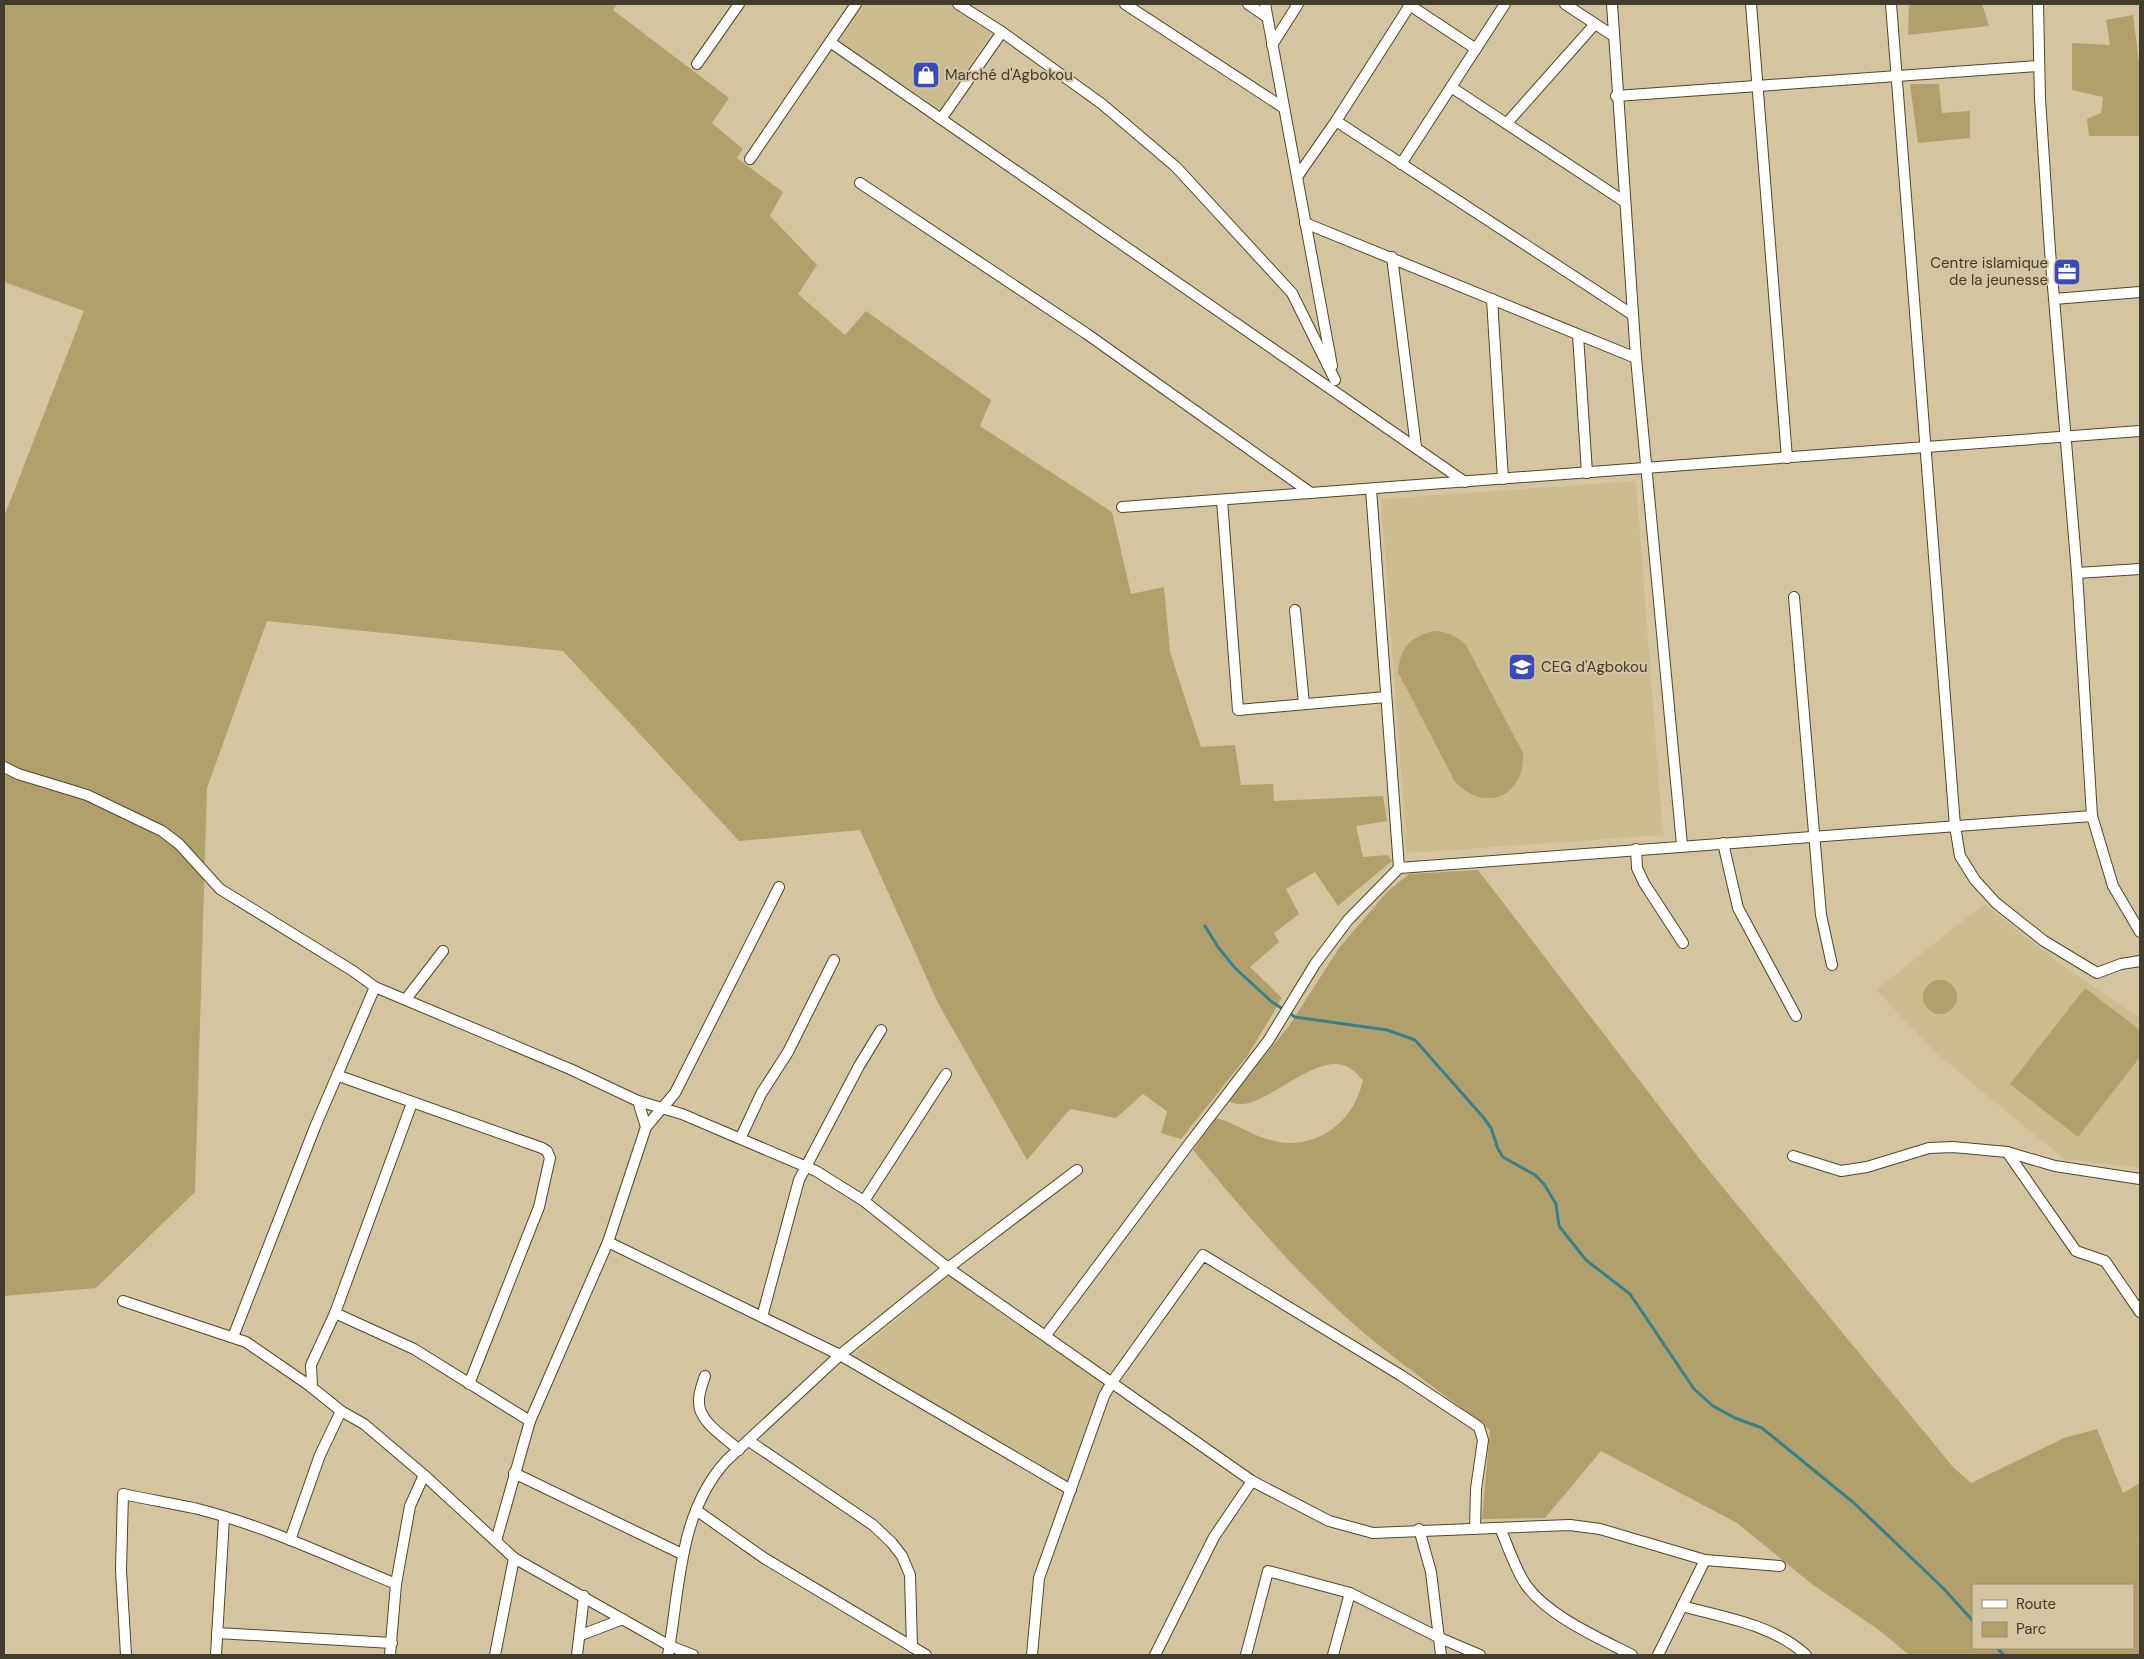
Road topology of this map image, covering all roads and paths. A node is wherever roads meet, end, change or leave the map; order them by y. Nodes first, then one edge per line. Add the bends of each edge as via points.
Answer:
1 (739, 4) edge
2 (856, 4) edge
3 (958, 4) edge
4 (1126, 4) edge
5 (1248, 4) edge
6 (1265, 4) edge
7 (1298, 4) edge
8 (1409, 4) edge
9 (1505, 4) edge
10 (1565, 4) edge
11 (1612, 4) edge
12 (1751, 4) edge
13 (1891, 4) edge
14 (2038, 4) edge
15 (1267, 17) junction
16 (1595, 24) junction
17 (1002, 32) junction
18 (1612, 35) junction
19 (830, 42) junction
20 (1272, 45) junction
21 (1476, 49) junction
22 (697, 64) dead end
23 (2039, 66) junction
24 (1898, 76) junction
25 (1756, 86) junction
26 (1451, 87) junction
27 (1616, 96) junction
28 (1284, 108) junction
29 (941, 119) junction
30 (1336, 121) junction
31 (1507, 124) junction
32 (750, 159) dead end
33 (1402, 164) junction
34 (1297, 177) junction
35 (860, 183) dead end
36 (1625, 202) junction
37 (1305, 223) junction
38 (1392, 257) junction
39 (2140, 292) edge
40 (2054, 298) junction
41 (1492, 299) junction
42 (1633, 315) junction
43 (1578, 335) junction
44 (1636, 358) junction
45 (1335, 380) junction
46 (1336, 392) junction
47 (2140, 431) edge
48 (2064, 437) junction
49 (1416, 447) junction
50 (1927, 447) junction
51 (1787, 458) junction
52 (1648, 468) junction
53 (1587, 473) junction
54 (1503, 479) junction
55 (1465, 482) junction
56 (1371, 489) junction
57 (1311, 493) junction
58 (1222, 500) junction
59 (1122, 507) dead end
60 (2140, 569) edge
61 (2076, 573) junction
62 (1794, 597) dead end
63 (1294, 610) dead end
64 (1386, 698) junction
65 (1304, 704) junction
66 (4, 767) edge
67 (2092, 816) junction
68 (1955, 826) junction
69 (1815, 836) junction
70 (1723, 842) junction
71 (1682, 845) junction
72 (1636, 849) junction
73 (1399, 868) junction
74 (779, 887) dead end
75 (2140, 932) edge
76 (1683, 943) dead end
77 (443, 951) dead end
78 (834, 960) dead end
79 (2140, 961) edge
80 (1832, 966) dead end
81 (375, 987) junction
82 (406, 999) junction
83 (1796, 1016) dead end
84 (882, 1030) dead end
85 (946, 1074) dead end
86 (339, 1076) junction
87 (675, 1093) junction
88 (638, 1101) junction
89 (412, 1103) junction
90 (662, 1109) junction
91 (682, 1114) junction
92 (646, 1127) junction
93 (741, 1137) junction
94 (2007, 1152) junction
95 (1793, 1156) dead end
96 (807, 1166) junction
97 (1077, 1170) dead end
98 (2140, 1179) edge
99 (864, 1201) junction
100 (608, 1242) junction
101 (948, 1268) junction
102 (123, 1301) dead end
103 (2140, 1312) edge
104 (335, 1313) junction
105 (762, 1317) junction
106 (1046, 1335) junction
107 (232, 1337) junction
108 (840, 1355) junction
109 (312, 1365) junction
110 (293, 1374) junction
111 (705, 1376) dead end
112 (1112, 1382) junction
113 (469, 1384) junction
114 (312, 1387) junction
115 (342, 1411) junction
116 (530, 1421) junction
117 (749, 1441) junction
118 (739, 1450) junction
119 (514, 1473) junction
120 (424, 1475) junction
121 (1252, 1481) junction
122 (1071, 1490) junction
123 (696, 1510) junction
124 (224, 1518) junction
125 (1475, 1528) junction
126 (1500, 1528) junction
127 (1419, 1529) junction
128 (290, 1540) junction
129 (496, 1541) junction
130 (682, 1554) junction
131 (514, 1558) junction
132 (1705, 1560) junction
133 (1780, 1566) dead end
134 (396, 1584) junction
135 (1350, 1593) junction
136 (584, 1596) junction
137 (1682, 1606) junction
138 (623, 1618) junction
139 (217, 1633) junction
140 (581, 1635) junction
141 (1440, 1638) junction
142 (392, 1643) junction
143 (912, 1647) junction
144 (669, 1651) edge
145 (126, 1655) edge
146 (216, 1655) edge
147 (390, 1655) edge
148 (495, 1655) edge
149 (577, 1655) edge
150 (693, 1655) edge
151 (926, 1655) edge
152 (1032, 1655) edge
153 (1155, 1655) edge
154 (1246, 1655) edge
155 (1333, 1655) edge
156 (1441, 1655) edge
157 (1480, 1655) edge
158 (1632, 1655) edge
159 (1658, 1655) edge
160 (1806, 1655) edge

1 - 22 street
2 - 19 street
3 - 17 street
4 - 28 street
5 - 15 street
6 - 15 street
7 - 20 street
8 - 21 street
8 - 30 street
9 - 21 street
10 - 16 street
11 - 18 street
12 - 25 street
13 - 24 street
14 - 23 street
15 - 20 street
16 - 18 street
16 - 31 street
17 - 29 street
17 - 45 street via 1102,104 1176,167 1292,293
18 - 27 street
19 - 29 street
19 - 32 street
20 - 28 street
21 - 26 street
23 - 24 street
23 - 40 street
24 - 25 street
24 - 50 street
25 - 27 street
25 - 51 street
26 - 31 street
26 - 33 street
27 - 36 street
28 - 34 street
29 - 46 street
30 - 33 street
30 - 34 street
31 - 36 street
33 - 42 street
34 - 37 street
35 - 57 street via 1087,334
36 - 42 street
37 - 38 street
37 - 45 street
38 - 41 street
38 - 49 street
39 - 40 street
40 - 48 street
41 - 43 street
41 - 54 street
42 - 44 street
43 - 44 street
43 - 53 street
44 - 52 street
45 - 46 street
46 - 49 street
47 - 48 street
48 - 50 street
48 - 61 street
49 - 55 street
50 - 51 street
50 - 68 street
51 - 52 street
52 - 53 street
52 - 71 street
53 - 54 street
54 - 55 street
55 - 56 street
56 - 57 street
56 - 64 street
57 - 58 street
58 - 59 street
58 - 65 street via 1238,710
60 - 61 street
61 - 67 street
62 - 69 street
63 - 65 street
64 - 65 street
64 - 73 street
66 - 81 street via 87,795 162,831 179,844 220,889 353,970
67 - 68 street
67 - 75 street via 2113,886
68 - 69 street
68 - 79 street via 1960,856 1975,880 1996,903 2044,941 2096,973
69 - 70 street
69 - 80 street via 1821,915
70 - 71 street
70 - 83 street via 1738,908
71 - 72 street
72 - 73 street
72 - 76 street via 1637,868 1644,883
73 - 106 street via 1348,920 1315,964 1283,1019
74 - 87 street
77 - 82 street
78 - 93 street
81 - 82 street
81 - 86 street
82 - 88 street via 570,1068
84 - 96 street via 859,1066
85 - 99 street
86 - 89 street
86 - 107 street via 315,1127
87 - 90 street
87 - 91 street
88 - 90 street
88 - 92 street
89 - 104 street
89 - 113 street via 542,1148 550,1158 539,1207
90 - 91 street
90 - 92 street
91 - 93 street
92 - 100 street
93 - 96 street
94 - 95 street via 1935,1147 1841,1171
94 - 98 street via 2055,1166
94 - 103 street via 2076,1251 2105,1262
96 - 99 street
96 - 105 street via 792,1202
97 - 101 street
99 - 101 street
100 - 105 street
100 - 116 street
101 - 106 street
101 - 108 street
102 - 107 street
104 - 109 street
104 - 113 street via 414,1349
105 - 108 street
106 - 112 street
107 - 110 street via 246,1342
108 - 117 street
108 - 122 street
109 - 110 street
109 - 114 street
110 - 114 street
111 - 118 street via 698,1403 700,1411
112 - 121 street
112 - 122 street via 1104,1396
112 - 125 street via 1203,1255 1402,1376 1478,1427 1483,1440 1476,1489
113 - 116 street
114 - 115 street
115 - 120 street via 364,1424
115 - 128 street via 320,1455
116 - 119 street
117 - 118 street
117 - 143 street via 873,1526 892,1543 910,1575
118 - 123 street via 711,1477
119 - 129 street
119 - 130 street
120 - 129 street
120 - 134 street via 410,1506
121 - 127 street via 1329,1521 1355,1530 1388,1533
121 - 153 street via 1214,1537
122 - 152 street via 1039,1578
123 - 130 street
123 - 143 street via 764,1558
124 - 128 street
124 - 139 street
124 - 145 street via 123,1494
125 - 126 street
125 - 127 street
126 - 132 street via 1570,1525 1600,1529
126 - 158 street via 1526,1585 1538,1597 1570,1622
127 - 141 street via 1431,1572
128 - 134 street
129 - 131 street
130 - 144 street
131 - 136 street
131 - 148 street
132 - 133 street
132 - 137 street
134 - 142 street
135 - 141 street
135 - 154 street via 1268,1571
135 - 155 street
136 - 138 street
136 - 140 street
137 - 159 street
137 - 160 street via 1769,1630 1793,1643
138 - 140 street
138 - 144 street
139 - 142 street
139 - 146 street
140 - 149 street
141 - 156 street
141 - 157 street
142 - 147 street
143 - 151 street
144 - 150 street

